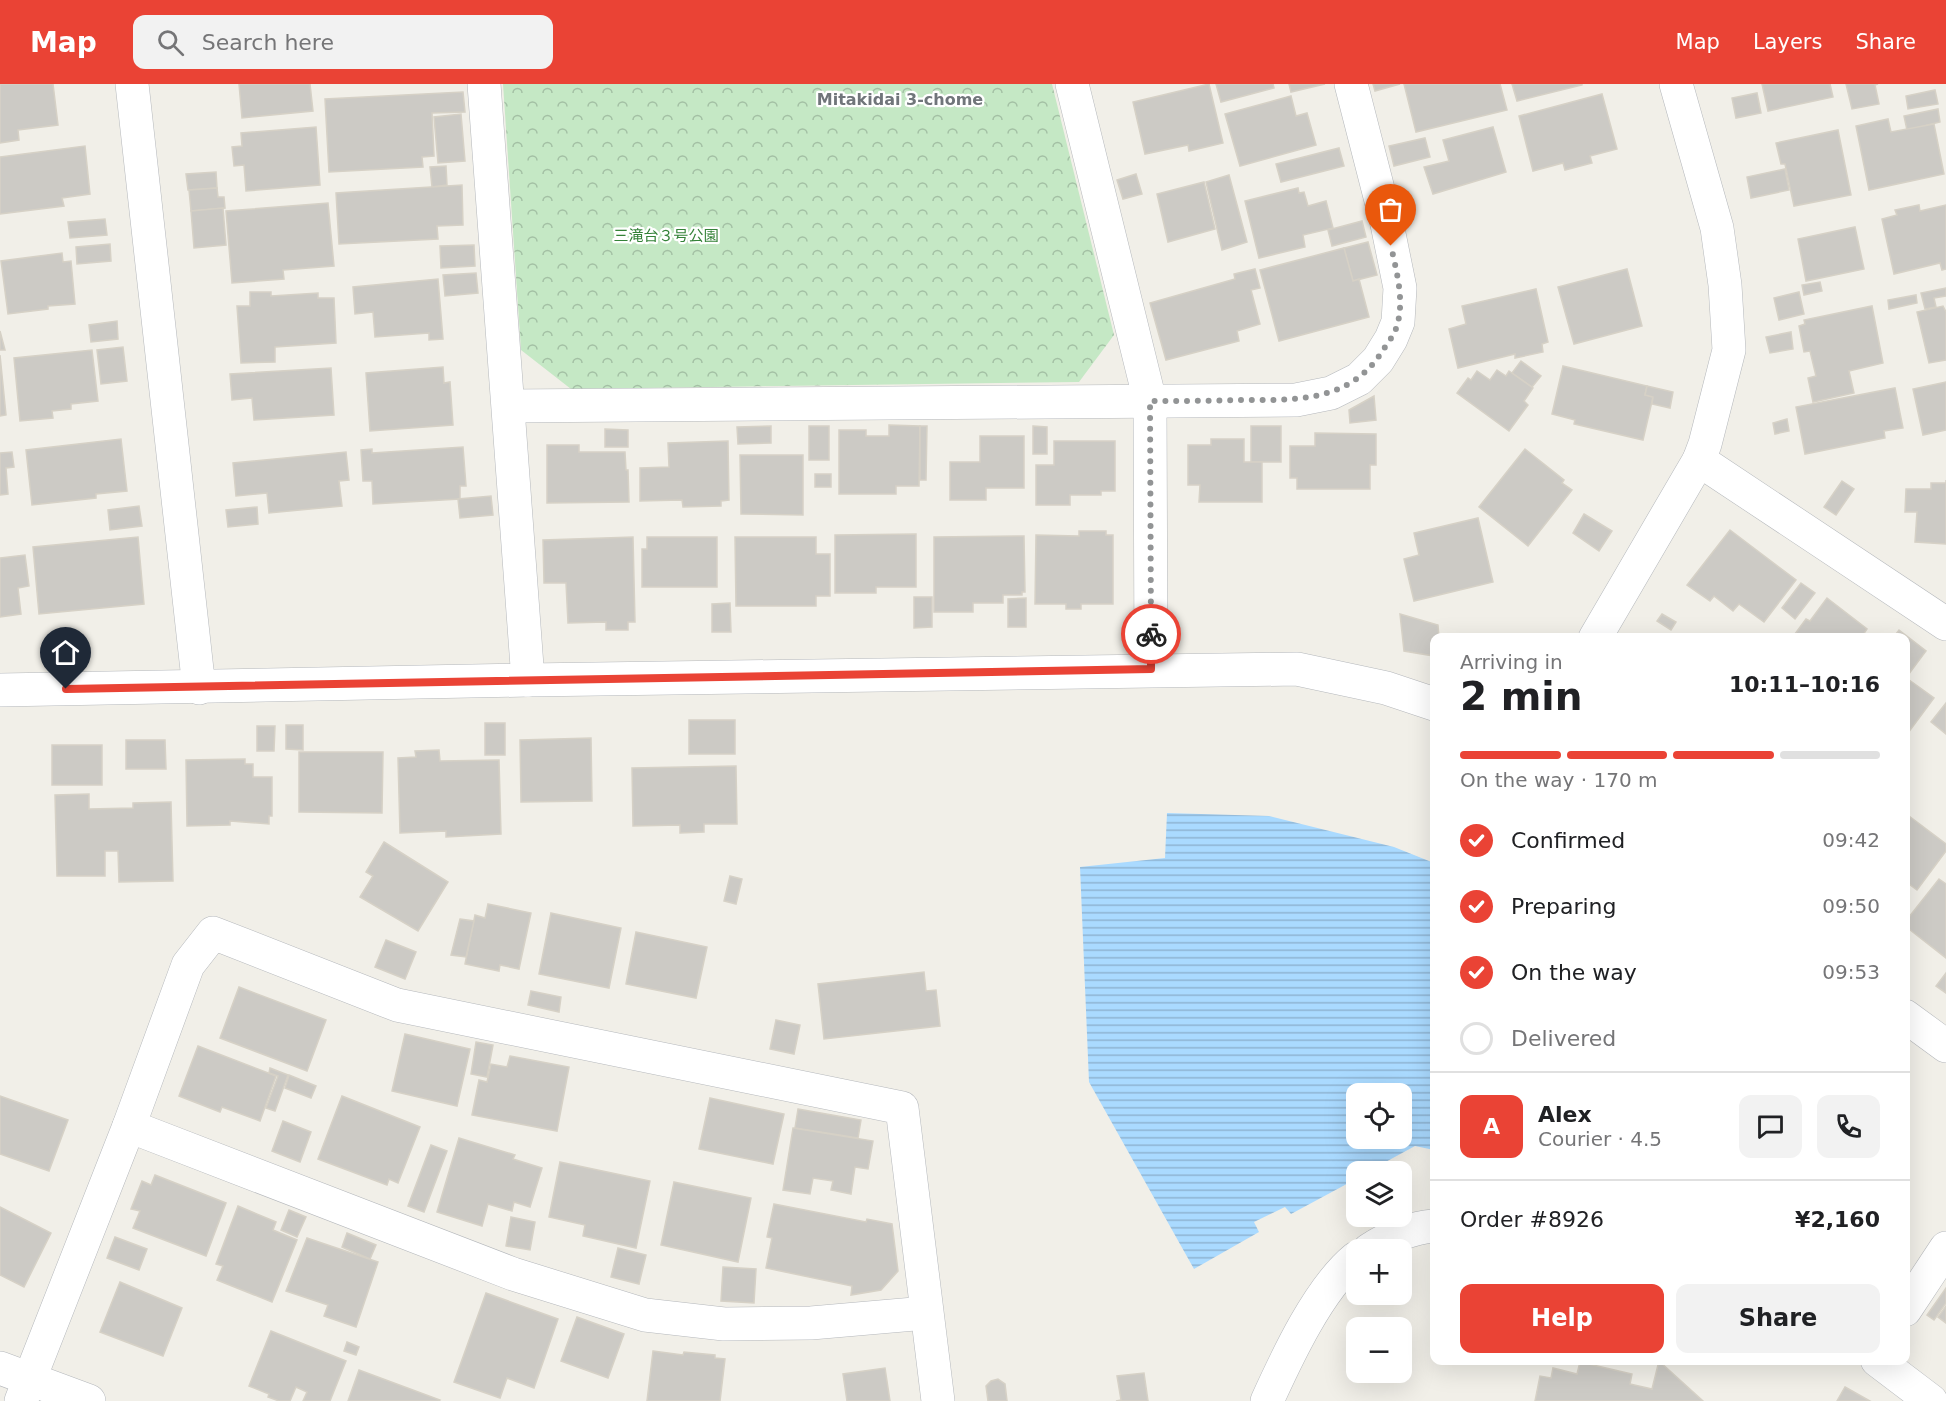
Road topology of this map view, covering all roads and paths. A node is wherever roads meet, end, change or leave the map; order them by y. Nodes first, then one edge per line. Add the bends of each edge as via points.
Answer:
1 (132, 84) edge
2 (484, 84) edge
3 (1072, 84) edge
4 (1351, 84) edge
5 (1676, 84) edge
6 (1150, 401) junction
7 (509, 406) junction
8 (1699, 460) junction
9 (1946, 624) edge
10 (1598, 633) edge
11 (1151, 669) junction
12 (528, 680) junction
13 (200, 688) junction
14 (0, 690) edge
15 (1430, 703) edge
16 (1910, 1020) edge
17 (1946, 1046) edge
18 (129, 1126) junction
19 (1430, 1226) edge
20 (1387, 1239) edge
21 (1946, 1248) edge
22 (1346, 1268) edge
23 (1910, 1302) edge
24 (926, 1313) junction
25 (1884, 1365) edge
26 (0, 1368) edge
27 (26, 1391) edge
28 (89, 1401) edge
29 (938, 1401) edge
30 (1267, 1401) edge
31 (1931, 1401) edge

1 - 13 street
2 - 7 street
3 - 6 street
4 - 6 street via 1400,288 1398,322 1378,360 1359,379 1331,393 1296,400
5 - 8 street via 1717,228 1729,350
6 - 7 street
6 - 11 street
7 - 12 street
8 - 9 street
8 - 10 street
11 - 12 street
11 - 15 street via 1297,669 1386,688
12 - 13 street
13 - 14 street
16 - 17 street
18 - 24 street via 513,1274 645,1315 724,1324 811,1323
18 - 24 street via 188,965 213,933 397,1005 902,1108
18 - 27 street
19 - 20 street
21 - 23 street
22 - 30 street via 1328,1287
24 - 29 street
25 - 31 street
26 - 27 street
27 - 28 street

